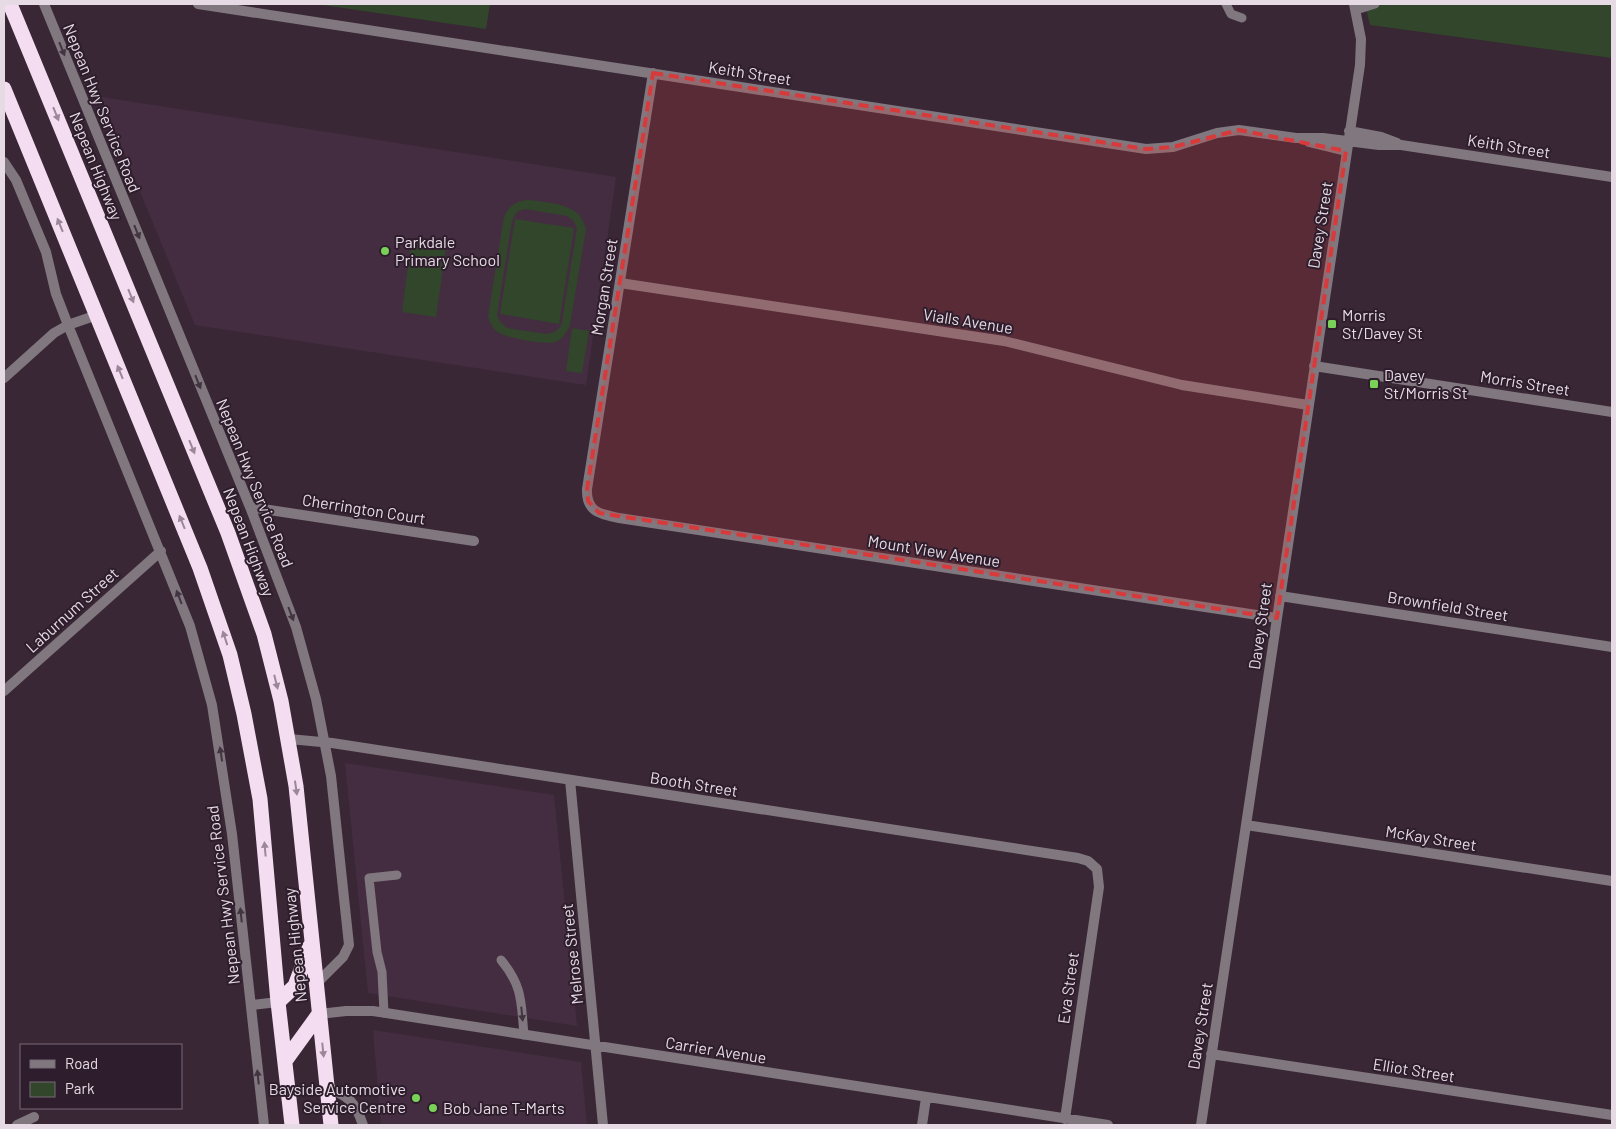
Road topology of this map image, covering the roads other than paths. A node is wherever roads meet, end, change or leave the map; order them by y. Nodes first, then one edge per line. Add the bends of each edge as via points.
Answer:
1 (10, 4) edge
2 (44, 4) edge
3 (198, 4) edge
4 (1226, 4) edge
5 (1375, 4) edge
6 (1355, 7) edge
7 (1242, 18) dead end
8 (653, 73) junction
9 (4, 89) edge
10 (1348, 141) junction
11 (4, 162) edge
12 (1612, 177) edge
13 (620, 283) junction
14 (97, 314) junction
15 (68, 325) junction
16 (1314, 366) junction
17 (4, 378) edge
18 (1308, 405) junction
19 (1612, 412) edge
20 (590, 506) joint
21 (250, 507) junction
22 (474, 541) dead end
23 (161, 551) junction
24 (1280, 596) junction
25 (1276, 618) junction
26 (1612, 647) edge
27 (4, 691) edge
28 (289, 739) junction
29 (324, 742) junction
30 (570, 780) junction
31 (1246, 825) junction
32 (1093, 864) joint
33 (397, 876) dead end
34 (1612, 881) edge
35 (312, 940) junction
36 (500, 960) dead end
37 (316, 984) junction
38 (278, 1002) junction
39 (251, 1005) junction
40 (384, 1013) junction
41 (319, 1014) junction
42 (524, 1035) junction
43 (596, 1046) junction
44 (1211, 1054) junction
45 (286, 1061) junction
46 (327, 1087) junction
47 (926, 1098) junction
48 (1612, 1116) edge
49 (34, 1117) dead end
50 (1064, 1118) junction
51 (18, 1125) edge
52 (264, 1125) edge
53 (292, 1125) edge
54 (330, 1125) edge
55 (363, 1125) edge
56 (604, 1125) edge
57 (922, 1125) edge
58 (1108, 1125) edge
59 (1201, 1125) edge

1 -> 28 highway, Nepean Highway via 242,568 264,634
2 -> 21 street, Nepean Hwy Service Road
3 - 8 street, Keith Street
4 - 7 lane via 1231,14
5 - 6 lane
6 - 10 street, Davey Street via 1361,50
8 - 10 street, Keith Street via 1146,149 1173,147 1230,130 1296,138 1322,146
8 - 13 street, Morgan Street
14 -> 9 highway, Nepean Highway
10 - 12 street, Keith Street via 1381,137 1402,145
10 - 16 street, Davey Street
11 - 15 street, Nepean Hwy Service Road via 16,180 46,252 56,294
13 - 18 street, Vialls Avenue via 1004,341 1182,385
13 - 20 street, Morgan Street via 586,496
14 - 15 street
38 -> 14 highway, Nepean Highway via 258,790 230,655 200,568
15 - 17 street via 50,336
15 - 23 street, Nepean Hwy Service Road
16 - 18 street, Davey Street
16 - 19 street, Morris Street
18 - 24 street, Davey Street
20 - 25 street, Mount View Avenue via 599,513 619,518
21 - 22 street, Cherrington Court
21 -> 29 street, Nepean Hwy Service Road via 296,627
23 - 27 street, Laburnum Street
39 -> 23 street, Nepean Hwy Service Road via 232,834 212,705 190,626
24 - 25 street, Davey Street
24 - 26 street, Brownfield Street
25 - 31 street, Davey Street
28 - 29 street, Booth Street
28 -> 35 highway, Nepean Highway
29 - 30 street, Booth Street
29 - 37 street, Nepean Hwy Service Road via 332,786 349,945 343,957
30 - 32 street, Booth Street via 1078,858
30 - 43 street, Melrose Street
31 - 34 street, McKay Street
31 - 44 street, Davey Street
32 - 50 street, Eva Street via 1098,875 1098,887
33 - 40 lane via 369,878 382,972
35 - 37 highway, Nepean Highway
35 - 38 highway via 295,986
36 -> 42 lane via 520,993
37 - 41 highway, Nepean Highway
38 - 39 street, Nepean Highway
38 - 45 highway, Nepean Highway
52 -> 39 street, Nepean Hwy Service Road
40 - 41 street, Carrier Avenue
40 - 42 street, Carrier Avenue
41 - 45 highway
41 -> 46 highway, Nepean Highway
42 - 43 street, Carrier Avenue
43 - 47 street, Carrier Avenue
43 - 56 street, Melrose Street
44 - 48 street, Elliot Street
44 - 59 street, Davey Street
45 - 53 highway, Nepean Highway
46 - 54 highway, Nepean Highway
46 - 55 street via 350,1098
47 - 50 street, Carrier Avenue
47 - 57 street
49 - 51 street
50 - 58 street, Carrier Avenue

